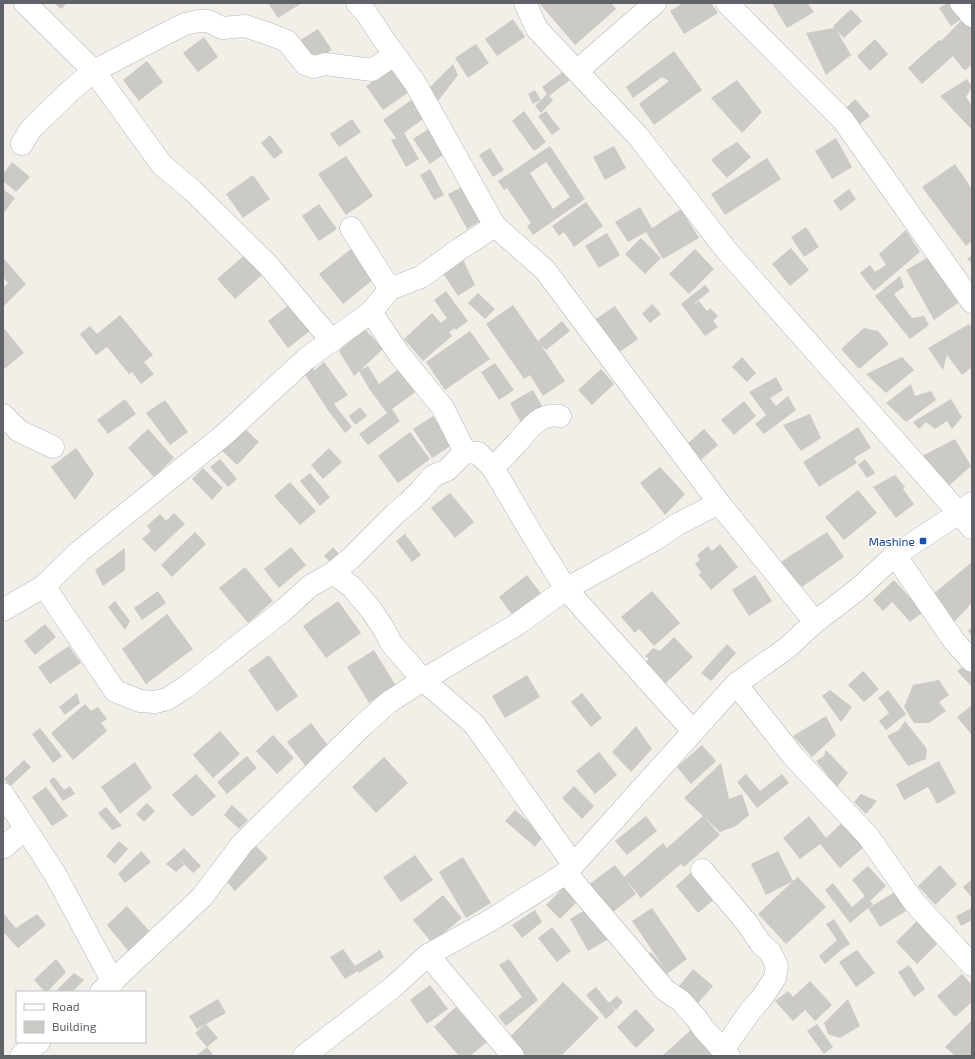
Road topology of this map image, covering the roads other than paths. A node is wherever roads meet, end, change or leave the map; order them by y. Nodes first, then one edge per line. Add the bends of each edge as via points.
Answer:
1 (25, 3) edge
2 (357, 3) edge
3 (525, 3) edge
4 (655, 3) edge
5 (727, 3) edge
6 (961, 3) edge
7 (972, 16) edge
8 (394, 55) junction
9 (577, 71) junction
10 (94, 72) junction
11 (22, 144) dead end
12 (495, 226) junction
13 (351, 228) dead end
14 (390, 289) junction
15 (972, 302) edge
16 (371, 312) junction
17 (332, 341) junction
18 (3, 415) edge
19 (560, 416) dead end
20 (53, 447) dead end
21 (465, 452) junction
22 (493, 468) junction
23 (719, 504) junction
24 (968, 515) edge
25 (895, 555) junction
26 (332, 573) junction
27 (44, 586) junction
28 (566, 589) junction
29 (3, 610) edge
30 (815, 622) junction
31 (972, 661) edge
32 (423, 680) junction
33 (736, 684) junction
34 (693, 732) junction
35 (3, 794) edge
36 (25, 829) junction
37 (3, 848) edge
38 (570, 869) junction
39 (702, 870) dead end
40 (428, 955) junction
41 (972, 965) edge
42 (107, 987) edge
43 (38, 1043) edge
44 (726, 1053) edge
45 (310, 1054) edge
46 (21, 1056) edge
47 (513, 1056) edge

1 - 10 street
2 - 8 street
3 - 9 street via 537,29
4 - 9 street
5 - 15 street via 843,120
6 - 7 street
8 - 10 street via 372,70 325,64 314,67 305,64 287,41 245,26 222,28 208,21 199,21 185,24
8 - 12 street via 415,83
9 - 24 street via 638,136 727,251
10 - 11 street via 70,91 30,130
10 - 17 street via 162,165 192,190 268,265
12 - 14 street via 421,277
12 - 23 street via 545,270
13 - 14 street
14 - 16 street
16 - 17 street
16 - 21 street via 399,354 443,408
17 - 27 street via 307,358 225,434 80,551
18 - 20 street via 18,431
19 - 22 street via 552,414 539,420
21 - 22 street via 478,453
21 - 26 street via 448,470 433,476 408,504
22 - 28 street
23 - 28 street via 678,524
23 - 30 street
24 - 25 street
25 - 30 street via 857,590
25 - 31 street via 954,641
26 - 27 street via 310,586 285,610 186,687 167,699 155,702 140,701 115,691
26 - 32 street via 352,587 372,611 391,643
27 - 29 street
28 - 32 street via 516,626
28 - 34 street
30 - 33 street via 787,648
32 - 38 street via 474,724
32 - 42 street via 388,702 356,732 242,844 202,897
33 - 34 street
33 - 41 street via 793,756 868,836 914,902
34 - 38 street
35 - 36 street
36 - 37 street
36 - 42 street via 55,874
38 - 40 street via 491,920
38 - 44 street via 665,990 682,1001
39 - 44 street via 770,952 777,966 775,978 751,1010
40 - 45 street via 392,988
40 - 47 street
43 - 46 street

